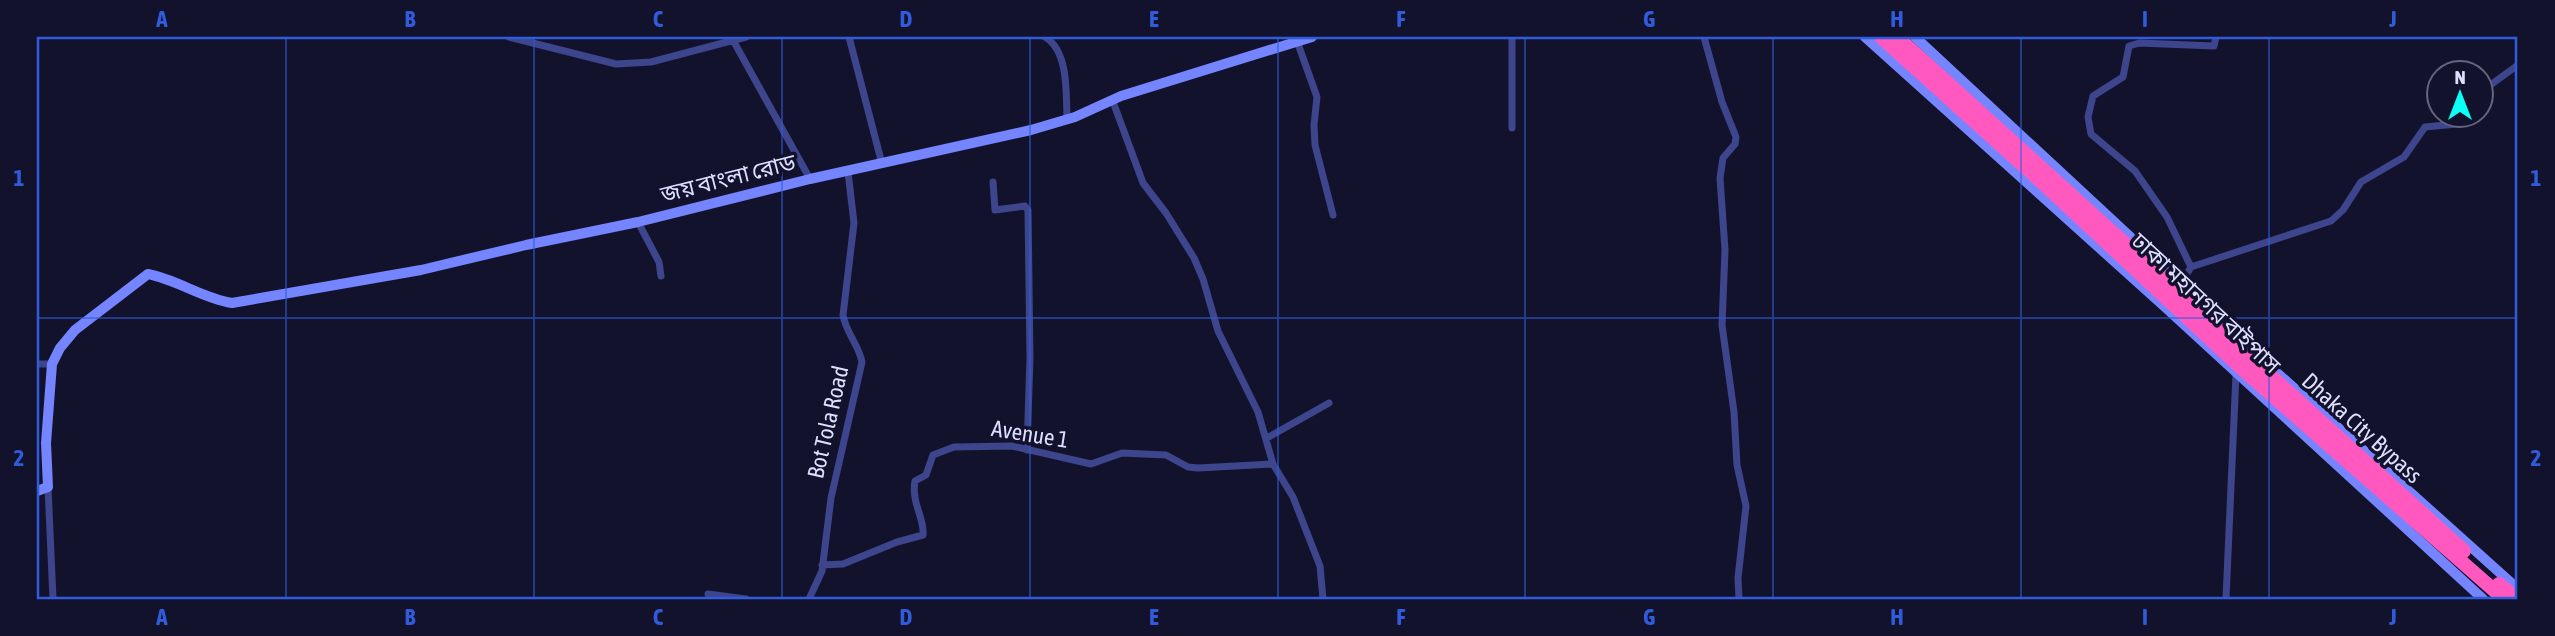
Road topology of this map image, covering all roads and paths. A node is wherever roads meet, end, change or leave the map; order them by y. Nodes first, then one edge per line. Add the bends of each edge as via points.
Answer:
1 (509, 37) edge
2 (746, 37) edge
3 (849, 37) edge
4 (1045, 37) edge
5 (1312, 37) edge
6 (1512, 37) edge
7 (1704, 37) edge
8 (1865, 37) edge
9 (1881, 37) edge
10 (1898, 37) edge
11 (1915, 37) edge
12 (2216, 37) edge
13 (1297, 41) junction
14 (734, 42) junction
15 (2518, 65) edge
16 (2496, 82) edge
17 (1112, 99) junction
18 (1067, 120) junction
19 (2426, 127) edge
20 (1512, 128) dead end
21 (882, 164) junction
22 (848, 172) junction
23 (810, 179) junction
24 (993, 182) dead end
25 (1333, 215) dead end
26 (638, 222) junction
27 (2191, 267) junction
28 (661, 275) dead end
29 (2181, 284) junction
30 (37, 364) edge
31 (51, 364) junction
32 (2236, 373) junction
33 (1329, 403) dead end
34 (1267, 438) junction
35 (1027, 450) junction
36 (1273, 464) junction
37 (48, 487) junction
38 (37, 491) edge
39 (822, 565) junction
40 (2518, 589) edge
41 (708, 594) dead end
42 (53, 599) edge
43 (746, 599) edge
44 (809, 599) edge
45 (1323, 599) edge
46 (1739, 599) edge
47 (2225, 599) edge
48 (2483, 599) edge
49 (2504, 599) edge
50 (2517, 599) edge

1 - 14 street via 616,64 651,62
2 - 14 street
3 - 21 street
4 - 18 street via 1058,49
5 - 13 main road, জয় বাংলা রোড
6 - 20 street
7 - 46 street via 1736,137 1723,158 1720,178 1725,250 1722,325 1737,465 1746,506
8 - 32 main road
9 - 49 highway, ঢাকা মহানগর বাইপাস via 2239,366
10 - 50 highway, Dhaka City Bypass
11 - 29 main road
12 - 27 street via 2214,46 2129,46 2123,77 2093,96 2088,117 2091,135 2135,171 2159,205
13 - 17 main road, জয় বাংলা রোড
13 - 25 street via 1317,97 1314,145
14 - 23 street
15 - 16 street
17 - 18 main road, জয় বাংলা রোড
17 - 34 street via 1143,183 1194,258 1221,339
18 - 21 main road, জয় বাংলা রোড
19 - 27 street via 2404,157 2361,182 2332,221
21 - 22 main road, জয় বাংলা রোড
22 - 23 main road, জয় বাংলা রোড
22 - 39 street, Bot Tola Road via 854,223 843,315 862,362 831,498
23 - 26 main road, জয় বাংলা রোড
24 - 35 street via 995,210 1025,206 1028,210
26 - 28 street
26 - 31 main road, জয় বাংলা রোড via 394,276 232,303 148,274 75,330
27 - 29 street
29 - 40 main road
30 - 31 street
31 - 37 main road
32 - 47 street
32 - 48 main road
33 - 34 street
34 - 36 street
35 - 36 street, Avenue 1 via 1091,464 1129,452 1166,455 1198,468
35 - 39 street, Avenue 1 via 978,445 937,452 926,475 914,485 923,536 848,563
36 - 45 street via 1293,497 1320,566
37 - 38 main road
37 - 42 street
39 - 44 street, Bot Tola Road
41 - 43 street

